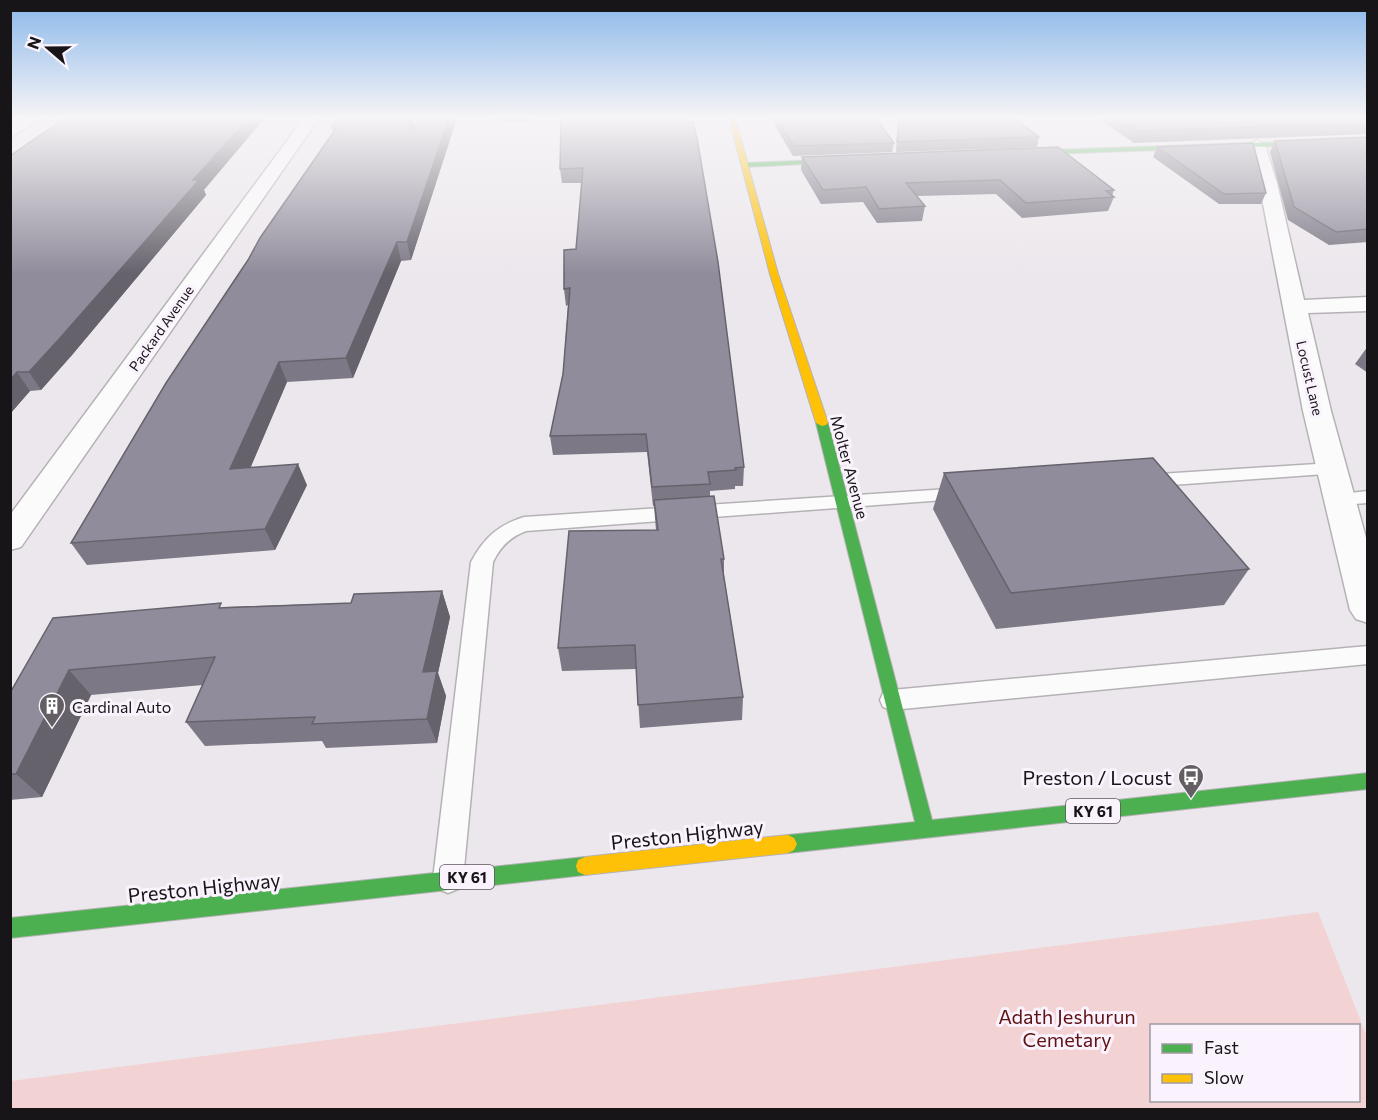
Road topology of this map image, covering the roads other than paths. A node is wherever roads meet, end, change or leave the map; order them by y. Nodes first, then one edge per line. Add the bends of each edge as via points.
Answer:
1 (273, 170) edge
2 (746, 170) edge
3 (1264, 170) edge
4 (1368, 304) edge
5 (1293, 307) junction
6 (1332, 469) junction
7 (1130, 482) edge
8 (986, 492) edge
9 (1353, 498) edge
10 (843, 502) junction
11 (10, 539) edge
12 (1368, 610) edge
13 (1368, 656) edge
14 (892, 700) junction
15 (1368, 781) edge
16 (925, 828) junction
17 (448, 879) junction
18 (10, 928) edge

1 - 11 street, Packard Avenue
2 - 10 street, Molter Avenue via 774,274 830,446
3 - 5 street, Locust Lane
4 - 5 street
5 - 6 street, Locust Lane
6 - 7 lane
6 - 9 street, Locust Lane
8 - 10 lane
9 - 12 street, Locust Lane
10 - 14 street, Molter Avenue
10 - 17 lane via 524,524 491,544 482,561
13 - 14 lane
14 - 16 street, Molter Avenue
15 - 16 street, Preston Highway / KY 61
16 - 17 street, Preston Highway / KY 61
17 - 18 street, Preston Highway / KY 61

